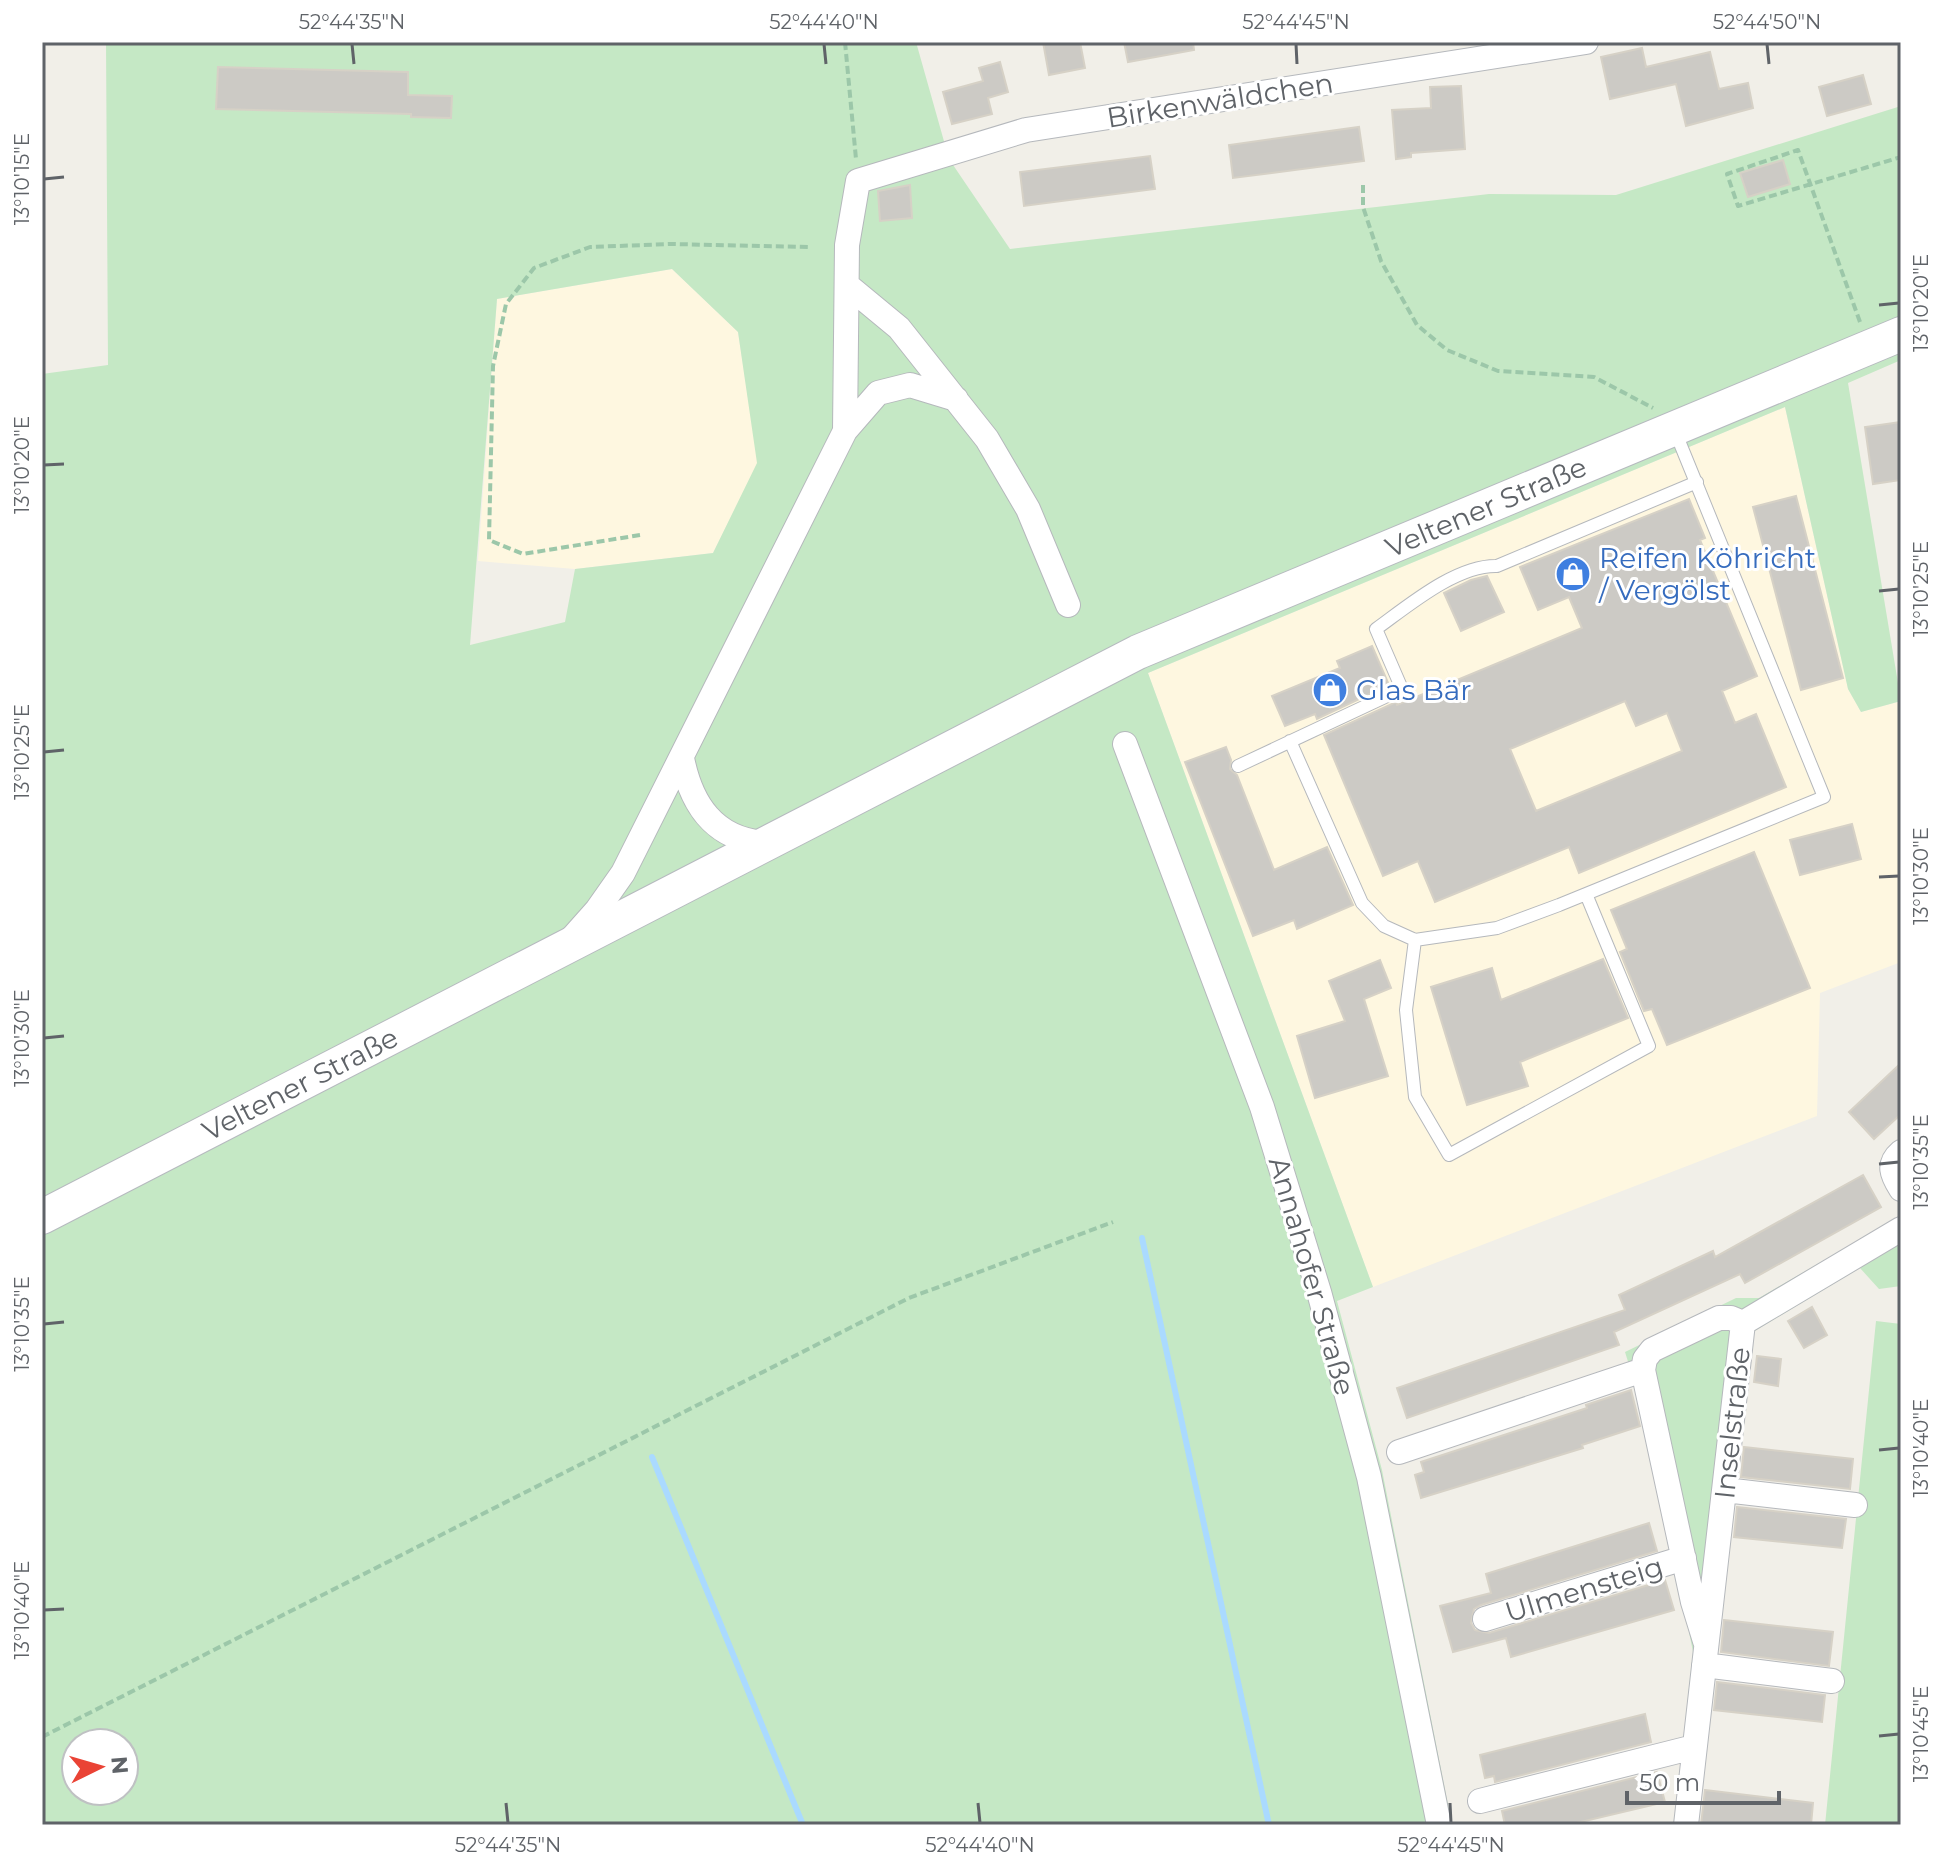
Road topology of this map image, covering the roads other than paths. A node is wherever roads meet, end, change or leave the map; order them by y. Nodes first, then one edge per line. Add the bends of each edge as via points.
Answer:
1 (1586, 42) edge
2 (847, 285) junction
3 (1901, 334) edge
4 (956, 399) junction
5 (1674, 428) junction
6 (845, 431) junction
7 (1697, 482) junction
8 (1068, 605) dead end
9 (1290, 741) junction
10 (1125, 744) dead end
11 (682, 758) junction
12 (1238, 766) dead end
13 (764, 843) junction
14 (1586, 894) junction
15 (1415, 940) junction
16 (557, 952) junction
17 (1901, 1152) edge
18 (1901, 1189) edge
19 (42, 1217) edge
20 (1901, 1229) edge
21 (1743, 1323) junction
22 (1643, 1370) junction
23 (1399, 1452) dead end
24 (1725, 1490) junction
25 (1855, 1505) dead end
26 (1684, 1558) junction
27 (1485, 1619) dead end
28 (1705, 1654) junction
29 (1832, 1681) dead end
30 (1694, 1747) junction
31 (1480, 1801) dead end
32 (1439, 1825) edge
33 (1686, 1825) edge

1 - 2 street, Birkenwäldchen via 1026,130 858,181 847,245
2 - 4 street via 899,328
2 - 6 street
3 - 5 main road, Veltener Straße
4 - 6 street via 910,385 878,393
4 - 8 street via 987,439 1028,509
5 - 7 lane
5 - 13 main road, Veltener Straße via 1138,652
6 - 11 street
7 - 9 lane via 1431,590 1376,629 1402,689
7 - 14 lane via 1824,797
9 - 12 lane
9 - 15 lane via 1362,903 1384,926
10 - 32 street, Annahofer Straße via 1262,1107 1319,1292 1369,1477
11 - 13 street via 688,786 715,822 742,841
11 - 16 street via 623,873 590,919
13 - 16 main road, Veltener Straße
14 - 15 lane via 1497,928
14 - 15 lane via 1649,1046 1449,1155 1415,1097 1406,1010
16 - 19 main road, Veltener Straße
17 - 18 street via 1892,1166
20 - 21 street
21 - 22 street, Inselstraße via 1719,1318 1705,1324 1652,1350
21 - 24 street, Inselstraße
22 - 23 street, Inselstraße
22 - 26 street, Inselstraße
24 - 25 street
24 - 28 street, Inselstraße
26 - 27 street, Ulmensteig
26 - 28 street, Inselstraße
28 - 29 street
28 - 30 street, Inselstraße
30 - 31 street
30 - 33 street, Inselstraße

